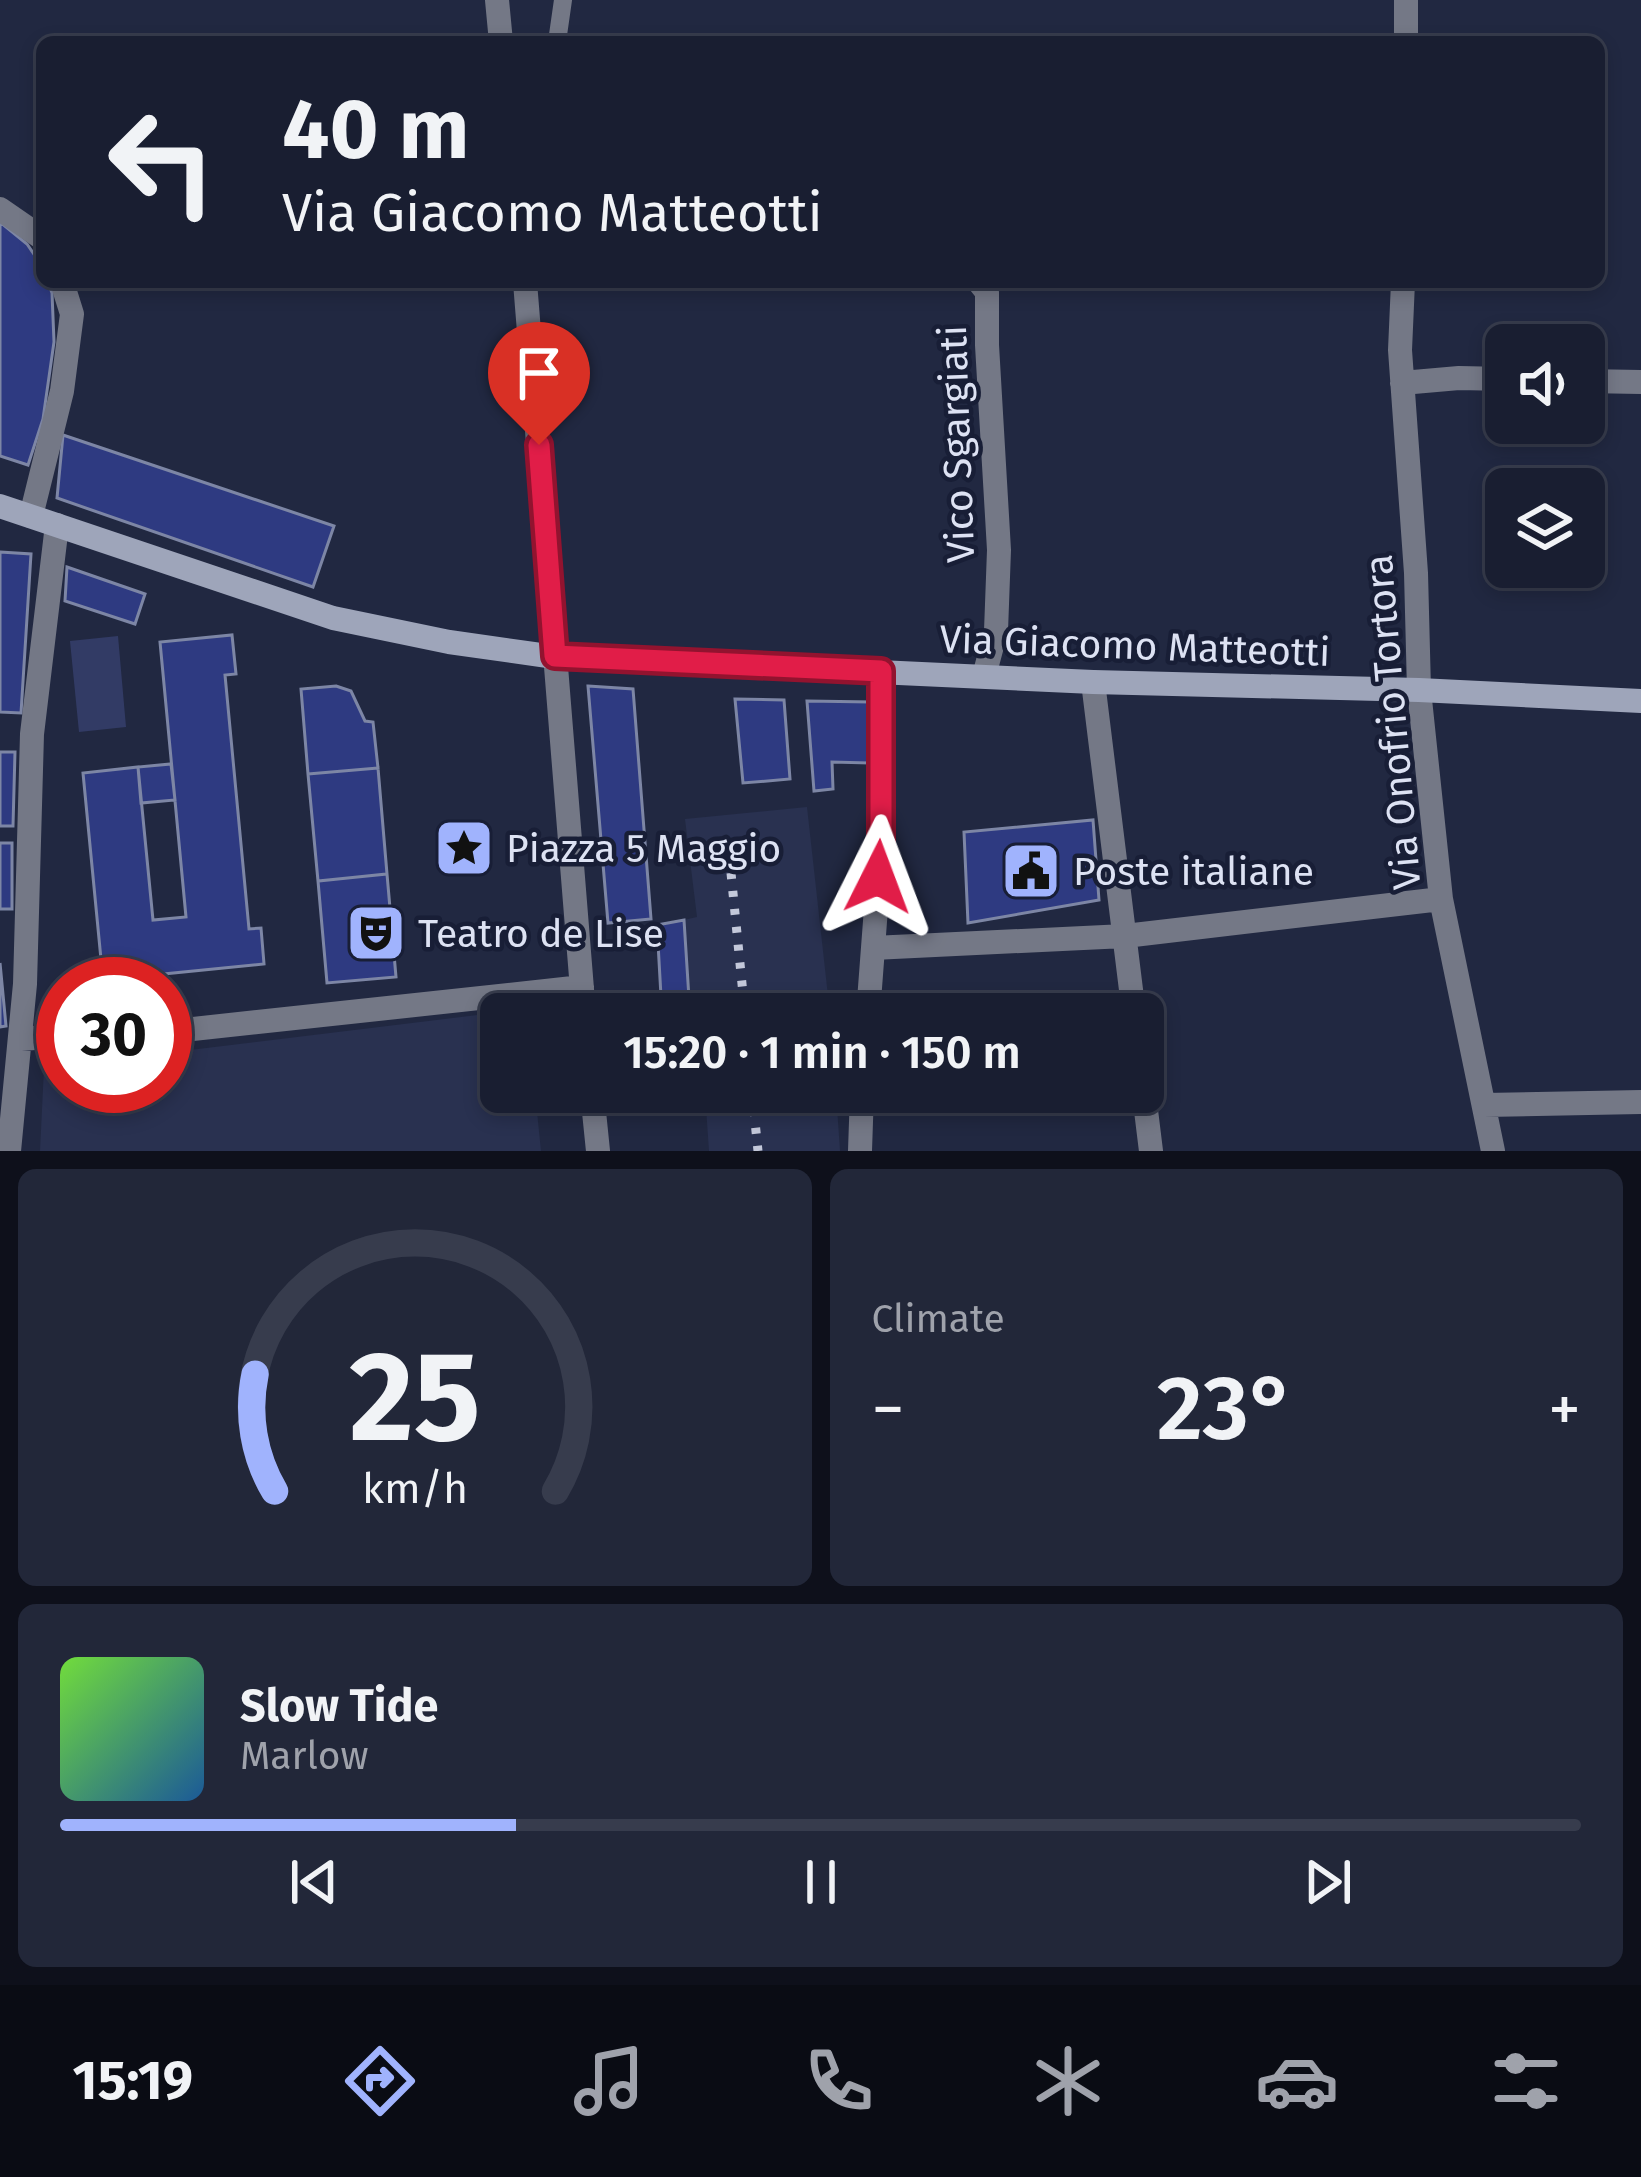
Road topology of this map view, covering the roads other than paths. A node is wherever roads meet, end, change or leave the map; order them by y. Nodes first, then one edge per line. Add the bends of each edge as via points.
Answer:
1 (497, 0) edge
2 (563, 0) edge
3 (1406, 0) edge
4 (500, 36) edge
5 (558, 36) edge
6 (1406, 36) edge
7 (0, 209) edge
8 (36, 234) edge
9 (64, 288) edge
10 (525, 288) edge
11 (984, 288) edge
12 (1403, 288) edge
13 (1485, 379) edge
14 (1605, 381) edge
15 (1641, 382) edge
16 (1402, 383) junction
17 (0, 506) edge
18 (31, 516) junction
19 (57, 525) junction
20 (555, 656) junction
21 (881, 671) junction
22 (984, 676) junction
23 (1093, 682) junction
24 (1419, 690) junction
25 (1641, 700) edge
26 (1441, 899) junction
27 (1125, 936) junction
28 (873, 948) junction
29 (582, 987) junction
30 (582, 993) edge
31 (870, 993) edge
32 (1132, 993) edge
33 (192, 1029) edge
34 (36, 1038) edge
35 (21, 1039) junction
36 (8, 1071) edge
37 (1641, 1102) edge
38 (1484, 1105) junction
39 (594, 1113) edge
40 (861, 1113) edge
41 (1146, 1113) edge
42 (10, 1151) edge
43 (598, 1151) edge
44 (860, 1151) edge
45 (1151, 1151) edge
46 (1493, 1151) edge

1 - 4 street
2 - 5 lane
3 - 6 street
7 - 8 street
9 - 18 street via 72,314 62,391
10 - 20 street
11 - 22 street, Vico Sgargiati via 999,550 996,631
12 - 16 street, Via Onofrio Tortora
13 - 16 street
14 - 15 street
16 - 24 street, Via Onofrio Tortora
17 - 18 street, Via Giacomo Matteotti
18 - 19 street, Via Giacomo Matteotti
19 - 20 street, Via Giacomo Matteotti via 333,618
19 - 35 street via 32,734
20 - 21 street, Via Giacomo Matteotti
20 - 29 street
21 - 22 street, Via Giacomo Matteotti
21 - 28 street
22 - 23 street, Via Giacomo Matteotti
23 - 24 street, Via Giacomo Matteotti
23 - 27 street
24 - 25 street, Via Giacomo Matteotti
24 - 26 street, Via Onofrio Tortora
26 - 27 street
26 - 38 street, Via Onofrio Tortora
27 - 28 street
27 - 32 street
28 - 31 street
29 - 30 street
29 - 33 street
34 - 35 street
35 - 36 street
36 - 42 street
37 - 38 street
38 - 46 street, Via Onofrio Tortora
39 - 43 street
40 - 44 street
41 - 45 street

